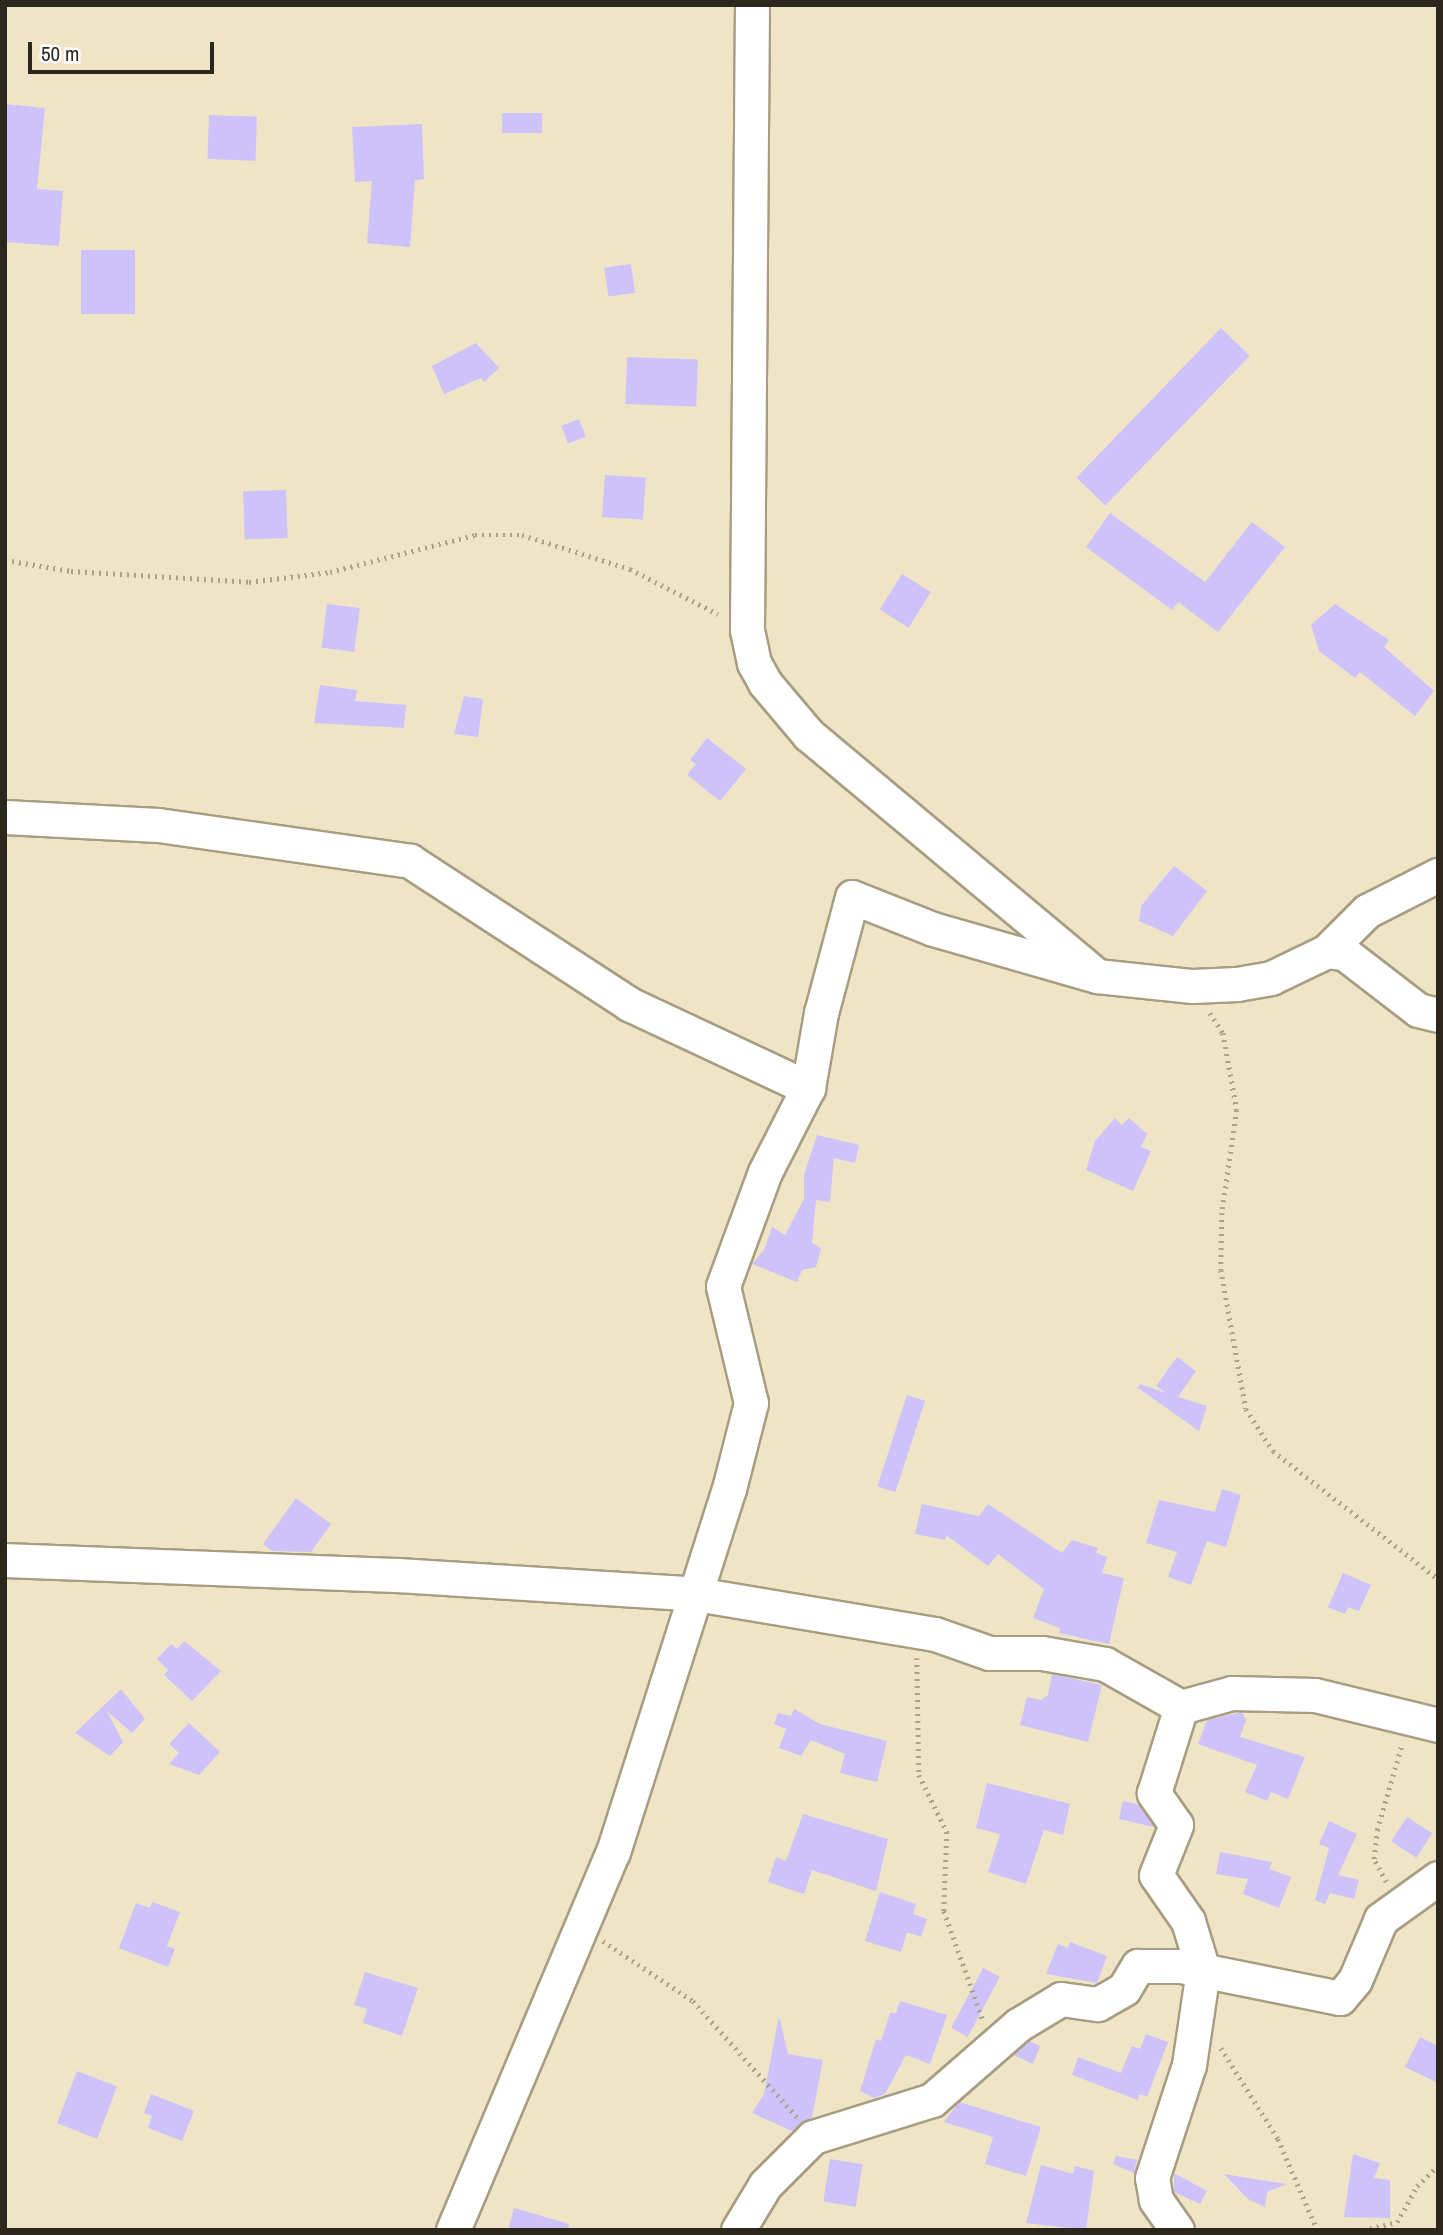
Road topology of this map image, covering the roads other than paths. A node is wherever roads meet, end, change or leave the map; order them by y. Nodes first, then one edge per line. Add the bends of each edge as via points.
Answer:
1 (752, 5) edge
2 (5, 817) edge
3 (1438, 875) edge
4 (1327, 951) junction
5 (1097, 976) junction
6 (1438, 1015) edge
7 (808, 1088) junction
8 (5, 1560) edge
9 (696, 1594) junction
10 (1181, 1707) junction
11 (1424, 1724) edge
12 (1438, 1878) edge
13 (1203, 1970) junction
14 (453, 2230) edge
15 (738, 2230) edge
16 (1177, 2230) edge

1 - 5 street via 747,630 765,684 809,735
2 - 7 street via 158,825 410,861 629,1004
3 - 4 street via 1367,911
4 - 5 street via 1271,978 1192,986
4 - 6 street via 1344,953 1410,1004
5 - 7 street via 933,929 852,897 821,1013
7 - 9 street via 765,1172 723,1286 751,1403
8 - 9 street via 398,1575
9 - 10 street via 915,1630 989,1653 1042,1653 1105,1664
9 - 14 street via 583,1930
10 - 11 street via 1232,1693 1315,1695
10 - 13 street via 1154,1793 1176,1825 1156,1875 1188,1922
12 - 13 street via 1403,1898 1381,1919 1355,1980 1340,1998
13 - 15 street via 1138,1966 1124,1989 1098,2004 1062,1999 993,2048 932,2101 813,2137 765,2185
13 - 16 street via 1189,2065 1152,2178 1156,2200

